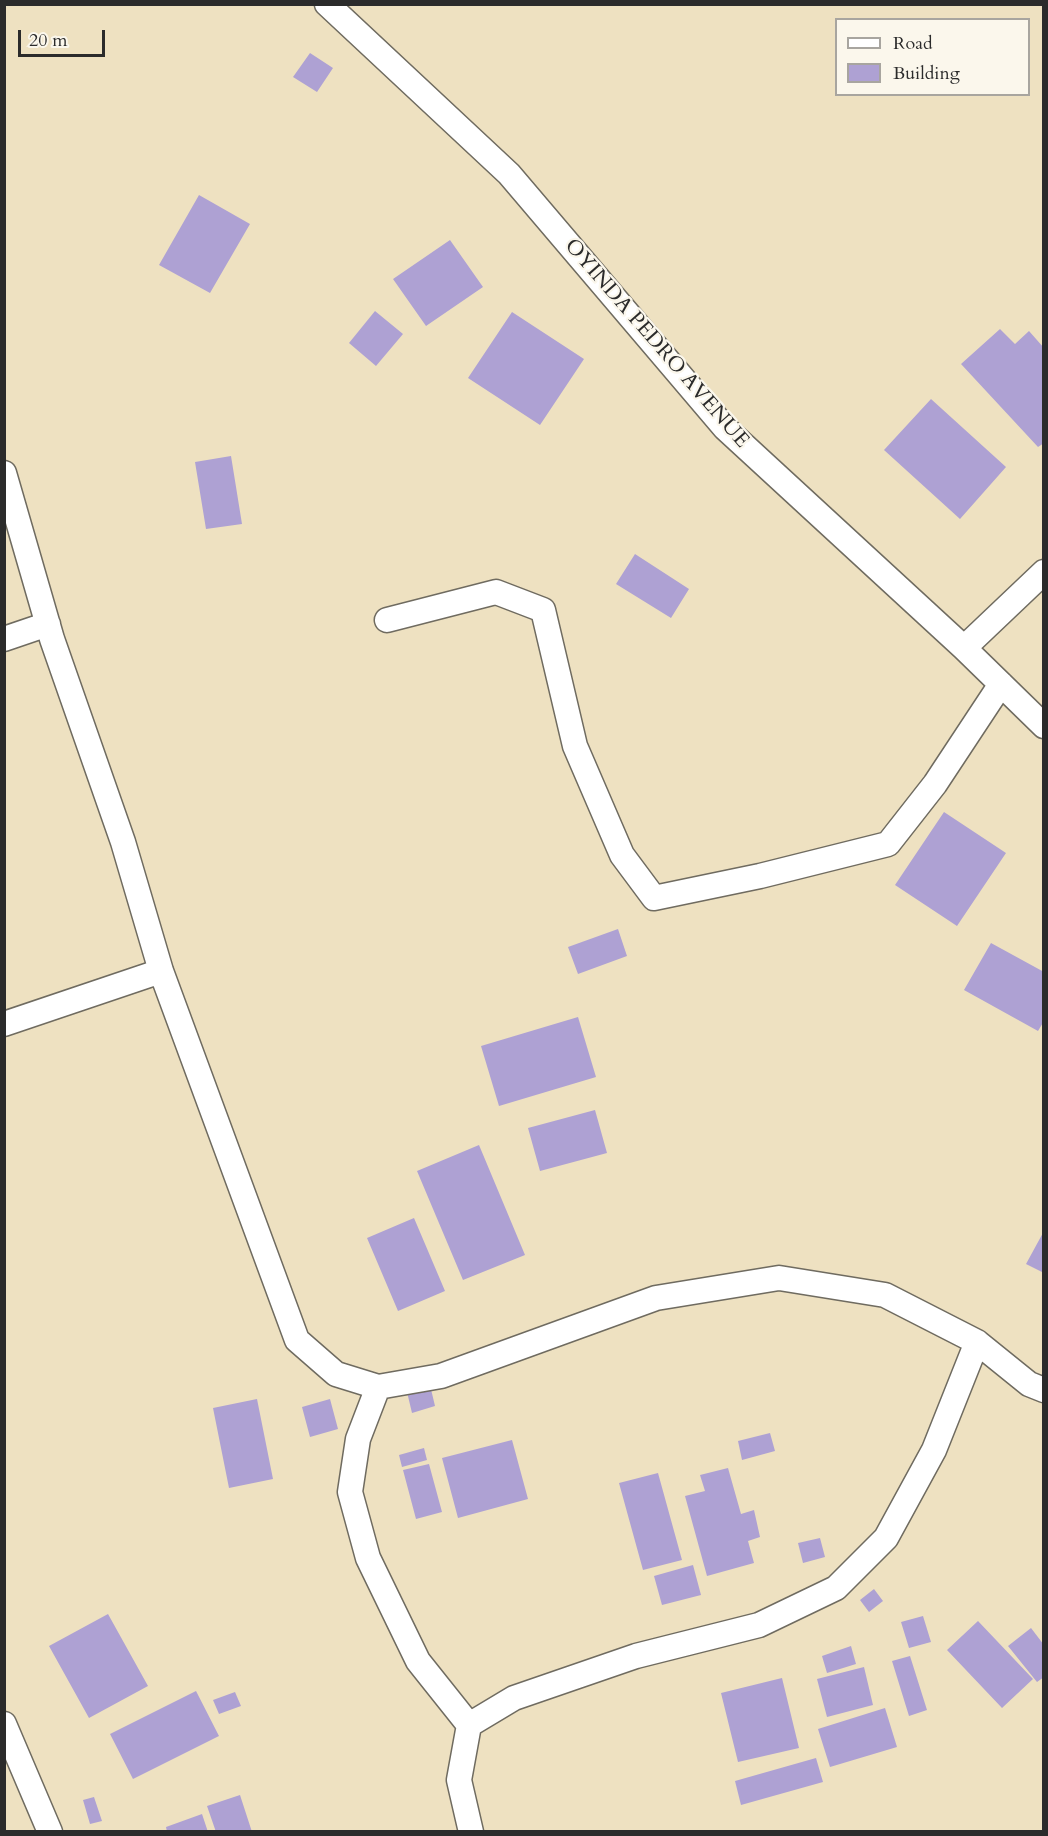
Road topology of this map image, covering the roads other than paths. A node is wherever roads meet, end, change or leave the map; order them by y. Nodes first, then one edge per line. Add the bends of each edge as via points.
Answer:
1 (327, 4) edge
2 (4, 473) edge
3 (1044, 572) edge
4 (387, 620) dead end
5 (48, 624) junction
6 (4, 639) edge
7 (964, 648) junction
8 (1001, 684) junction
9 (1044, 726) edge
10 (161, 971) junction
11 (4, 1024) edge
12 (977, 1342) junction
13 (378, 1387) junction
14 (1044, 1390) edge
15 (4, 1724) edge
16 (469, 1725) junction
17 (50, 1832) edge
18 (471, 1832) edge

1 - 7 street, OYINDA PEDRO AVENUE via 509,174 725,428
2 - 5 street
3 - 7 street
4 - 8 street via 496,592 543,610 576,746 622,855 654,898 888,844 935,784
5 - 6 street
5 - 10 street via 123,843
7 - 8 street, OYINDA PEDRO AVENUE
8 - 9 street, OYINDA PEDRO AVENUE
10 - 11 street
10 - 13 street via 297,1340 336,1374
12 - 13 street via 885,1295 779,1278 657,1298 441,1376
12 - 14 street via 1029,1384
12 - 16 street via 934,1450 886,1538 836,1588 759,1624 636,1656 514,1698
13 - 16 street via 358,1439 350,1492 368,1558 418,1661
15 - 17 street
16 - 18 street via 459,1780

